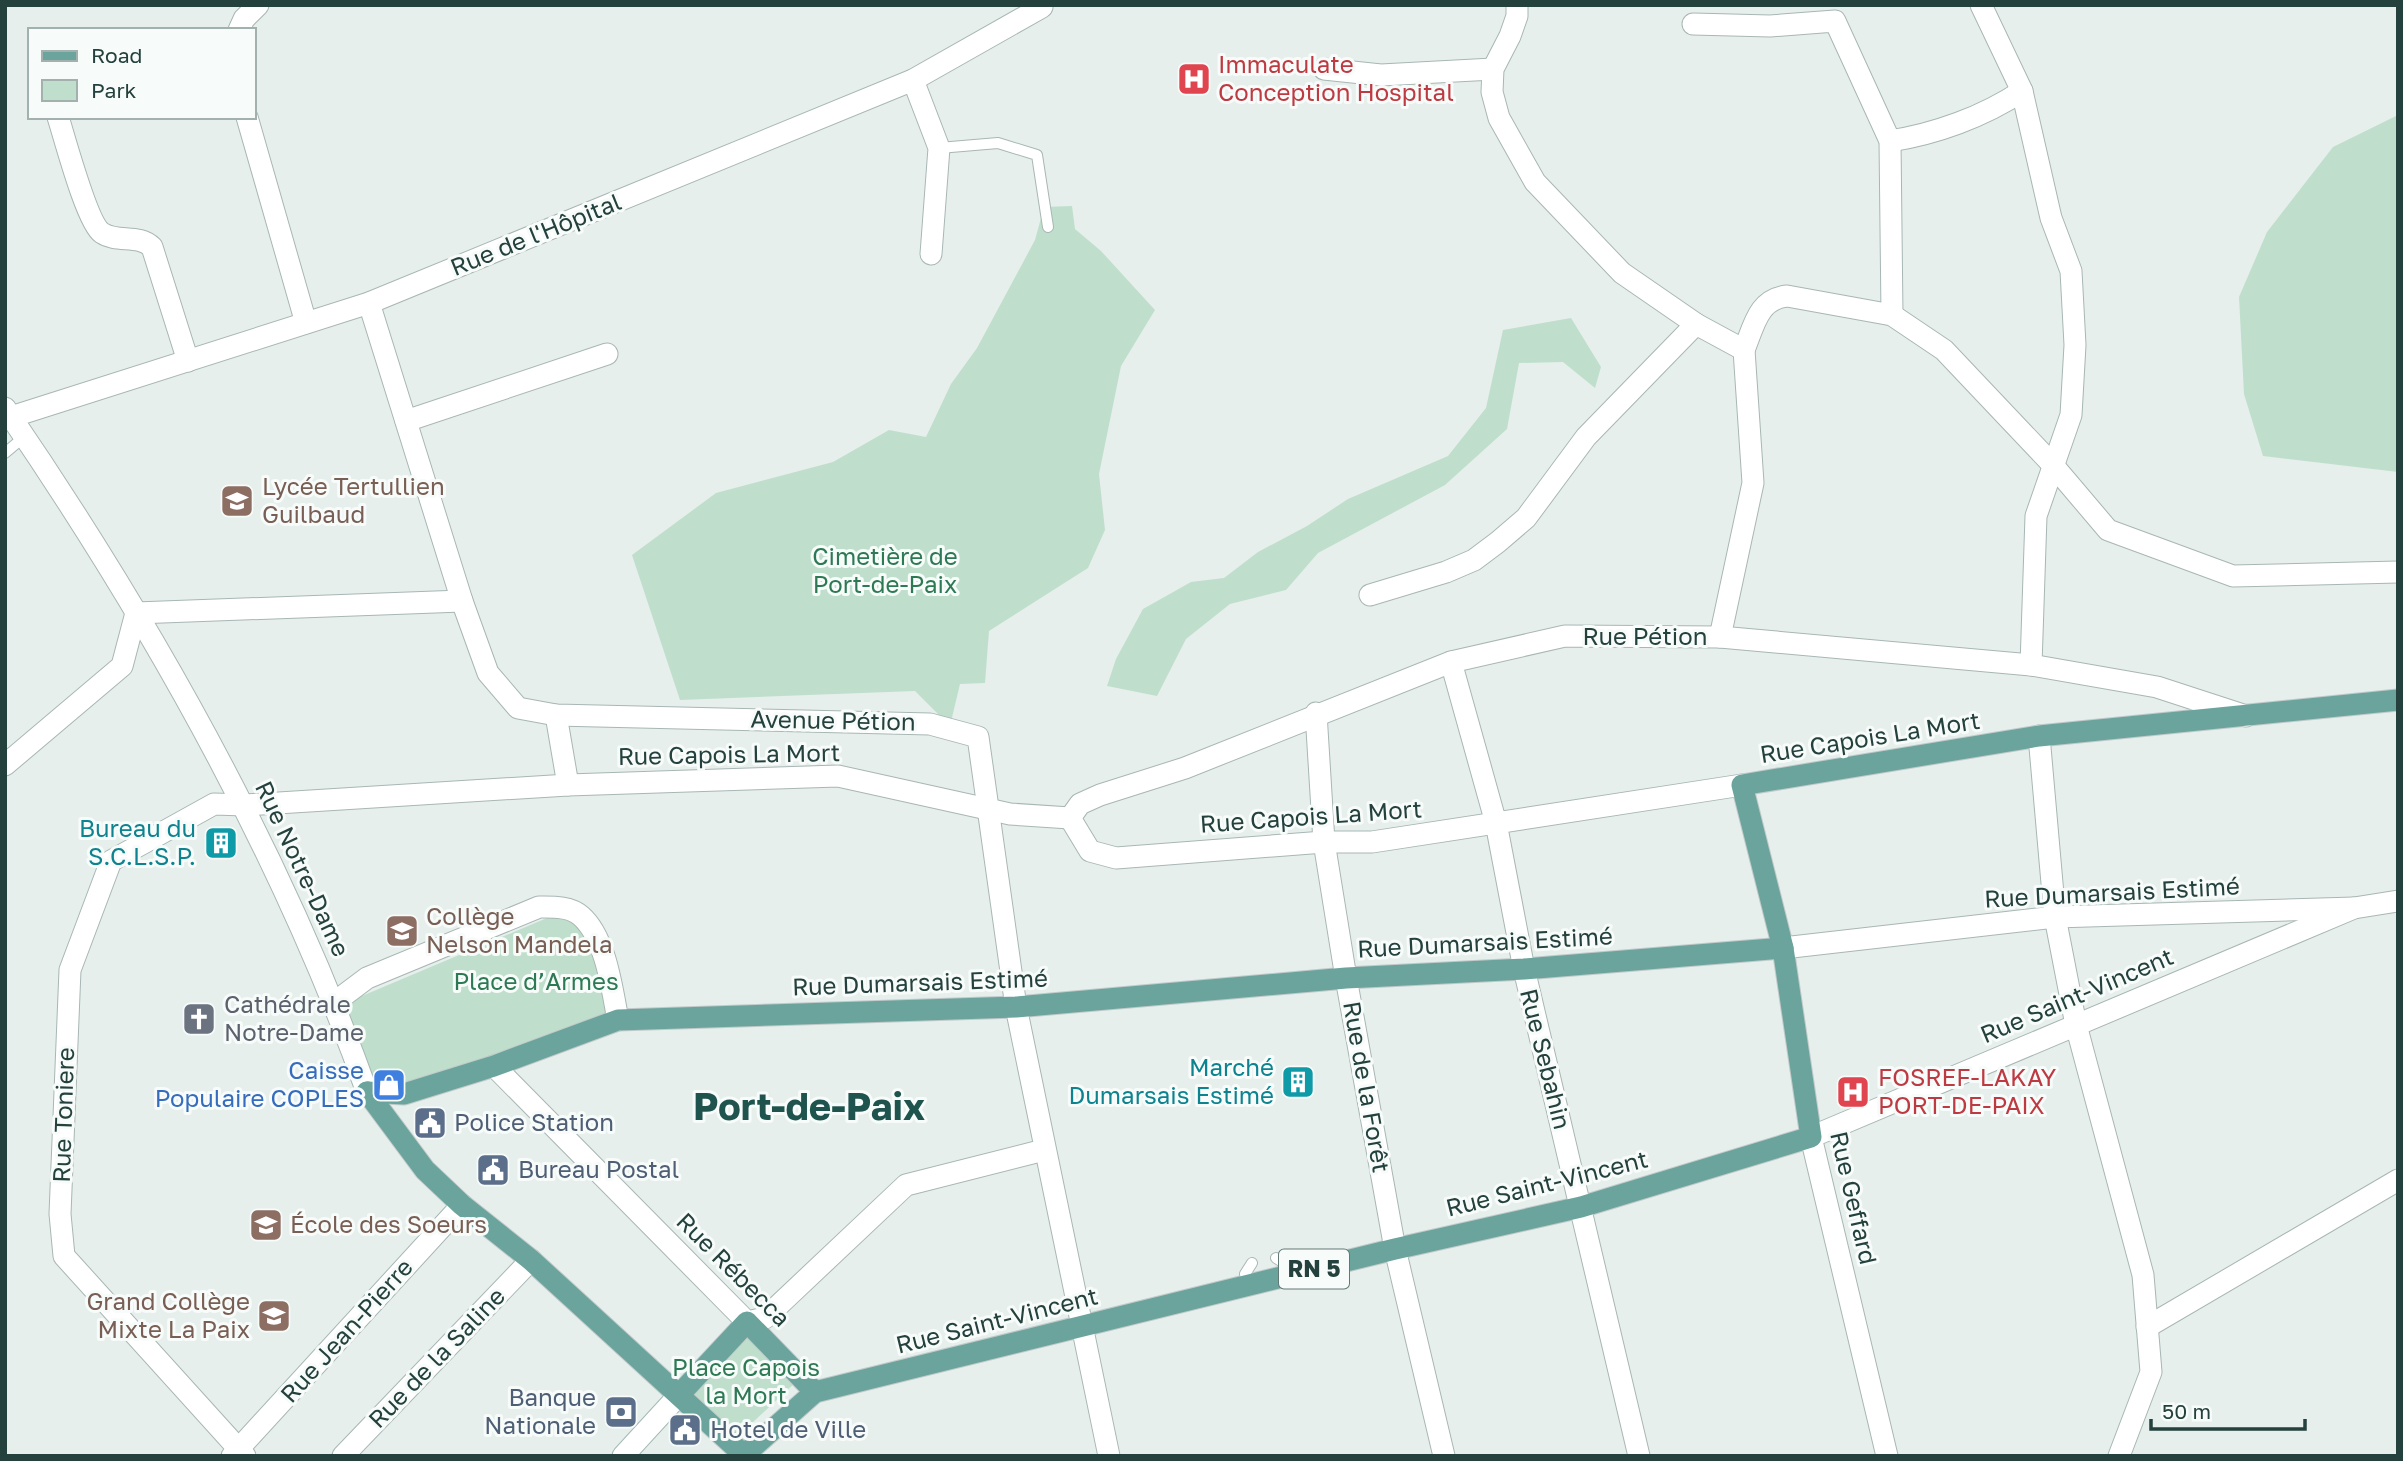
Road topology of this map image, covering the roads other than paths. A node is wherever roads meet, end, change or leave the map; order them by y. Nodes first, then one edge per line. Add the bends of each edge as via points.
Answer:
1 (258, 5) edge
2 (1517, 5) edge
3 (1981, 5) edge
4 (1043, 6) edge
5 (1693, 24) dead end
6 (240, 28) edge
7 (1493, 68) junction
8 (1324, 69) dead end
9 (913, 80) junction
10 (2022, 91) junction
11 (59, 119) edge
12 (248, 119) edge
13 (1889, 141) junction
14 (939, 148) junction
15 (1048, 227) dead end
16 (931, 254) dead end
17 (369, 303) junction
18 (1892, 315) junction
19 (306, 323) junction
20 (1696, 324) junction
21 (1744, 349) junction
22 (607, 354) dead end
23 (188, 361) junction
24 (8, 413) edge
25 (406, 421) junction
26 (23, 437) junction
27 (5, 453) edge
28 (2052, 464) junction
29 (2398, 572) edge
30 (1370, 595) dead end
31 (462, 601) junction
32 (136, 613) junction
33 (1720, 638) junction
34 (1451, 662) junction
35 (2031, 665) junction
36 (2398, 700) edge
37 (1316, 713) junction
38 (556, 715) junction
39 (2249, 716) junction
40 (2039, 736) junction
41 (5, 765) edge
42 (568, 785) junction
43 (1742, 785) junction
44 (245, 805) junction
45 (988, 808) junction
46 (1070, 818) junction
47 (1496, 823) junction
48 (1324, 842) junction
49 (2398, 901) edge
50 (2354, 908) junction
51 (2055, 917) junction
52 (1783, 948) junction
53 (1524, 969) junction
54 (1346, 978) junction
55 (335, 1002) junction
56 (1016, 1007) junction
57 (618, 1020) junction
58 (2076, 1024) junction
59 (494, 1066) junction
60 (366, 1092) junction
61 (1811, 1137) junction
62 (1044, 1150) junction
63 (2398, 1180) edge
64 (462, 1205) junction
65 (1581, 1207) junction
66 (1395, 1249) junction
67 (1276, 1258) dead end
68 (531, 1260) junction
69 (1252, 1263) dead end
70 (1288, 1276) junction
71 (1249, 1285) junction
72 (747, 1322) junction
73 (1082, 1327) junction
74 (2147, 1327) junction
75 (815, 1392) junction
76 (679, 1395) junction
77 (239, 1454) edge
78 (744, 1455) edge
79 (343, 1456) edge
80 (623, 1456) edge
81 (1109, 1456) edge
82 (1444, 1456) edge
83 (1639, 1456) edge
84 (1887, 1456) edge
85 (2119, 1456) edge

1 - 6 street
2 - 7 street via 1510,36
3 - 10 street
4 - 9 street, Rue de l'Hôpital
5 - 13 street via 1835,22
7 - 8 street via 1381,75
7 - 20 street via 1492,92 1499,118 1535,182 1622,273
9 - 14 street
9 - 17 street, Rue de l'Hôpital
10 - 13 street via 1924,135
10 - 28 street via 2051,218 2071,271 2071,415
11 - 23 street via 94,224 110,236 147,241 152,247
12 - 19 street
13 - 18 street
14 - 15 lane via 998,143 1037,155
14 - 16 street
17 - 19 street, Rue de l'Hôpital
17 - 25 street, Avenue Pétion
18 - 21 street via 1773,297 1763,305
18 - 28 street via 1944,350
19 - 23 street, Rue de l'Hôpital
20 - 21 street
20 - 30 street via 1586,437 1526,518 1498,542 1474,560 1446,572
21 - 33 street via 1754,483
22 - 25 street
23 - 24 street, Rue de l'Hôpital
24 - 26 street, Rue Notre-Dame
25 - 31 street, Avenue Pétion
26 - 27 lane
26 - 32 street, Rue Notre-Dame
28 - 29 street via 2108,530 2233,576
28 - 35 street via 2036,516
31 - 32 street
31 - 38 street, Avenue Pétion via 488,673 518,708
32 - 41 street via 122,667
32 - 44 street, Rue Notre-Dame
33 - 34 street, Rue Pétion via 1565,636
33 - 35 street, Rue Pétion
34 - 37 street, Rue Pétion
34 - 47 street, Rue Sebahin
35 - 39 street, Rue Pétion via 2157,687
36 - 39 main road, Rue Capois La Mort
37 - 46 street, Rue Pétion via 1185,768 1090,799
37 - 48 street, Rue de la Forêt
38 - 42 street
38 - 45 street, Avenue Pétion via 930,724 978,737
39 - 40 main road, Rue Capois La Mort
40 - 43 main road, Rue Capois La Mort
40 - 51 street
42 - 44 street, Rue Capois La Mort
42 - 45 street, Rue Capois La Mort via 838,776
43 - 47 street, Rue Capois La Mort
43 - 52 main road, Rue Geffard
44 - 55 street, Rue Notre-Dame
44 - 77 street, Rue Toniere via 214,804 111,861 70,970 60,1214 64,1256
45 - 46 street, Rue Capois La Mort
45 - 56 street, Avenue Pétion
46 - 48 street, Rue Capois La Mort via 1090,851 1116,858
47 - 48 street, Rue Capois La Mort via 1372,842
47 - 53 street, Rue Sebahin
48 - 54 street, Rue de la Forêt
49 - 50 street, RN 5
50 - 51 street, Rue Dumarsais Estimé
50 - 58 street, Rue Saint-Vincent / RN 5
51 - 52 street, Rue Dumarsais Estimé
51 - 58 street
52 - 53 main road, Rue Dumarsais Estimé
52 - 61 main road, Rue Geffard
53 - 54 main road, Rue Dumarsais Estimé
53 - 65 street, Rue Sebahin
54 - 56 main road, Rue Dumarsais Estimé
54 - 66 street, Rue de la Forêt
55 - 57 street via 367,978 539,907 562,908 581,916 602,948
55 - 60 street, Rue Notre-Dame
56 - 57 main road, Rue Dumarsais Estimé
56 - 62 street, Avenue Pétion
57 - 59 main road, Rue Dumarsais Estimé
58 - 61 street, Rue Saint-Vincent / RN 5
58 - 74 street via 2143,1275
59 - 60 main road, Rue Dumarsais Estimé via 404,1094
59 - 72 street, Rue Rébecca
60 - 64 main road, Rue Notre-Dame via 425,1170
61 - 65 main road, Rue Saint-Vincent / RN 5
61 - 84 street, Rue Geffard
62 - 72 street via 906,1185 765,1318
62 - 73 street, Avenue Pétion
63 - 74 street
64 - 68 main road, Rue Notre-Dame
64 - 77 street, Rue Jean-Pierre
65 - 66 main road, Rue Saint-Vincent / RN 5
65 - 83 street, Rue Sebahin
66 - 70 main road, Rue Saint-Vincent / RN 5
66 - 82 street, Rue de la Forêt
67 - 70 lane via 1284,1263
68 - 76 main road, Rue Notre-Dame
68 - 79 street, Rue de la Saline
69 - 71 lane via 1245,1274
70 - 71 main road, Rue Saint-Vincent / RN 5
71 - 73 main road, Rue Saint-Vincent / RN 5
72 - 75 main road, Rue Rébecca
72 - 76 main road
73 - 75 main road, Rue Saint-Vincent / RN 5
73 - 81 street, Avenue Pétion
74 - 85 street via 2151,1372
75 - 78 main road, Rue Saint-Vincent
76 - 78 main road, Rue Notre-Dame
76 - 80 street

